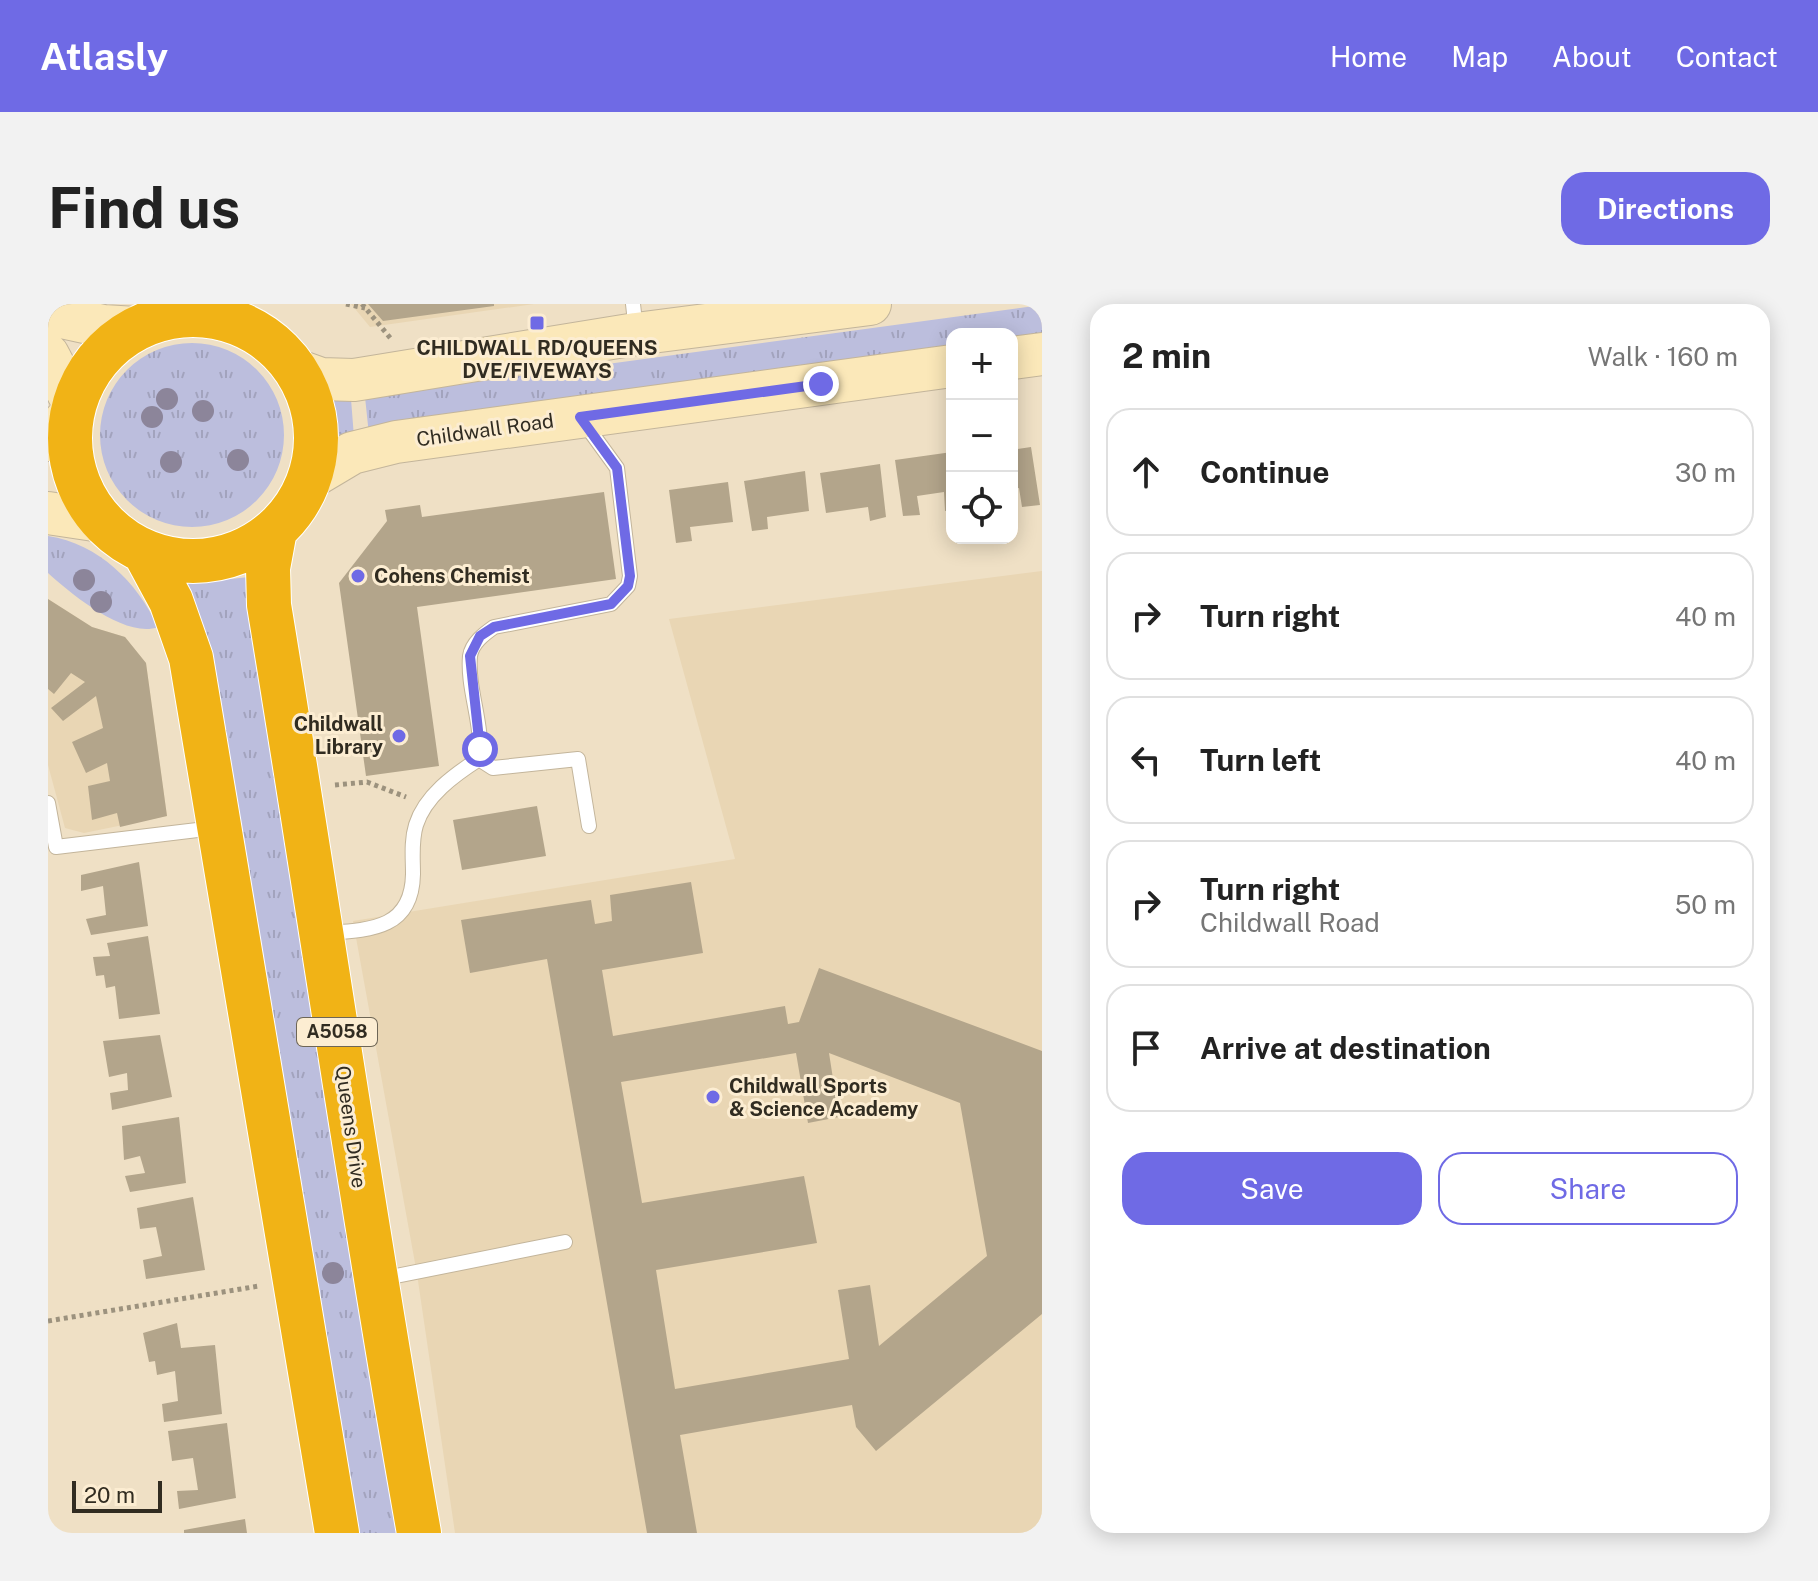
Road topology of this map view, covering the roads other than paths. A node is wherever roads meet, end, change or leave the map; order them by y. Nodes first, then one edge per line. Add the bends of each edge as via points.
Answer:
1 (870, 304) edge
2 (48, 314) edge
3 (161, 316) edge
4 (635, 319) edge
5 (281, 340) edge
6 (1042, 354) edge
7 (48, 355) edge
8 (1018, 357) edge
9 (946, 367) edge
10 (580, 417) junction
11 (64, 419) edge
12 (310, 478) junction
13 (48, 513) edge
14 (101, 521) junction
15 (275, 530) junction
16 (144, 551) junction
17 (479, 759) junction
18 (48, 803) edge
19 (589, 826) dead end
20 (219, 828) junction
21 (324, 933) junction
22 (565, 1242) dead end
23 (374, 1280) junction
24 (337, 1533) edge
25 (419, 1533) edge

1 - 4 main road
2 - 3 main road
3 - 5 highway via 205,315
3 - 11 highway, A5058 via 109,347 87,373
4 - 5 main road via 338,381
5 - 12 highway, A5058 via 314,411 317,441
6 - 8 main road
7 - 11 main road
9 - 10 main road, Childwall Road
10 - 12 main road, Childwall Road via 396,442 352,453
10 - 17 lane via 617,468 628,586 611,604 494,627 480,636 470,656
11 - 14 highway, A5058 via 80,489
12 - 15 highway, A5058 via 298,503
13 - 14 main road
14 - 16 highway, A5058
15 - 16 highway, A5058 via 246,550 212,560 177,560
15 - 21 highway, Queens Drive / A5058 via 269,605
16 - 20 highway, A5058 via 171,601 191,658
17 - 19 lane via 493,768 578,759
17 - 21 lane via 445,784 420,813 412,840 413,887 397,919
18 - 20 lane via 56,847
20 - 24 highway, A5058
21 - 23 highway, Queens Drive / A5058
22 - 23 lane
23 - 25 highway, Queens Drive / A5058

